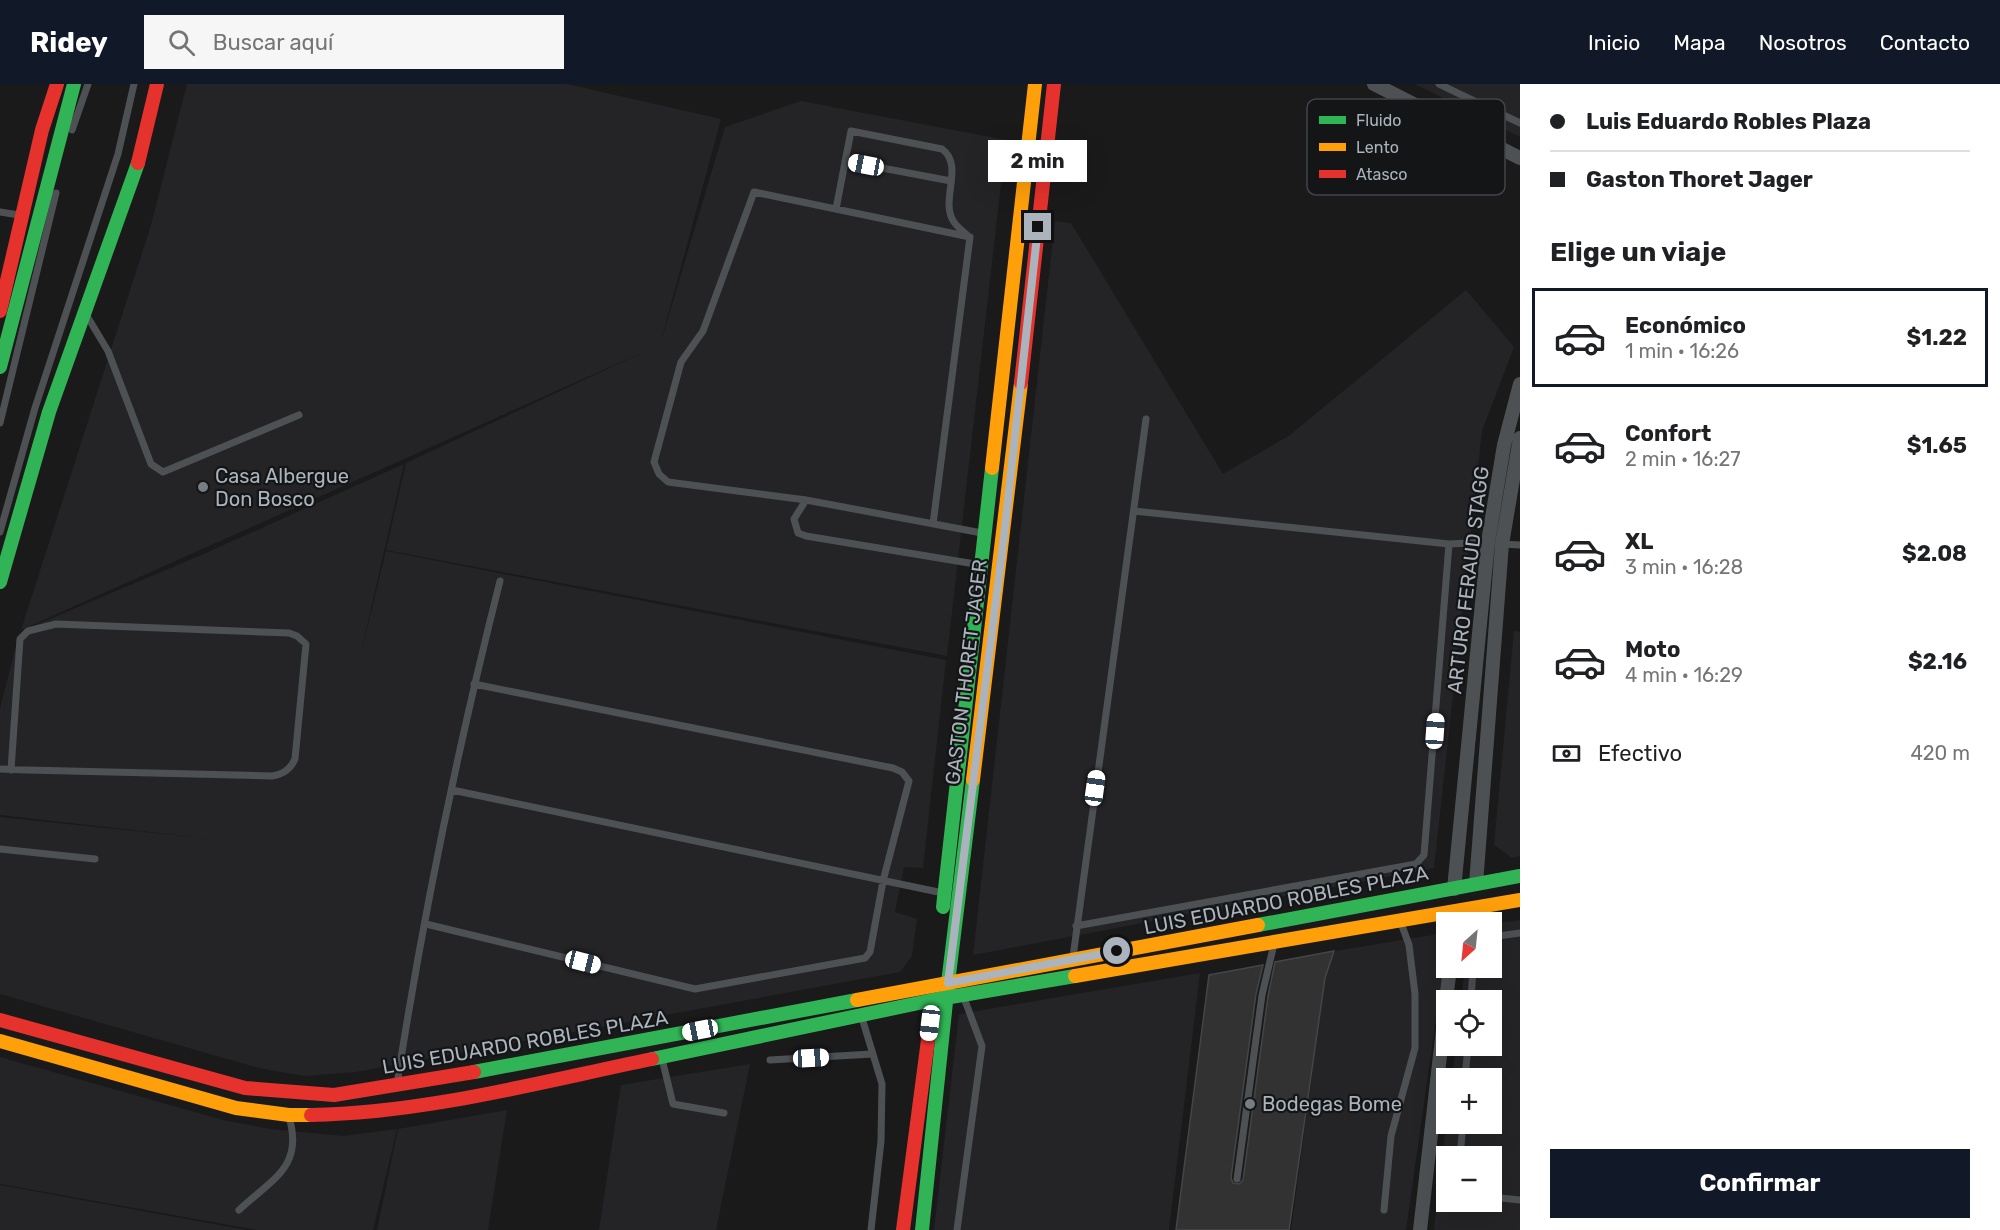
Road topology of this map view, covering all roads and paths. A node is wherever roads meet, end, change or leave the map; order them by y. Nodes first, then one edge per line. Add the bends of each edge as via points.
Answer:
1 (57, 84) edge
2 (74, 84) edge
3 (88, 84) edge
4 (134, 84) edge
5 (157, 84) edge
6 (1035, 84) edge
7 (1054, 84) edge
8 (1374, 84) edge
9 (1439, 84) edge
10 (1404, 99) edge
11 (1470, 99) edge
12 (1505, 116) edge
13 (1520, 123) edge
14 (69, 138) dead end
15 (1505, 150) edge
16 (1520, 158) edge
17 (845, 161) junction
18 (951, 182) junction
19 (58, 183) dead end
20 (836, 209) junction
21 (0, 212) edge
22 (22, 216) junction
23 (970, 237) junction
24 (0, 311) edge
25 (86, 313) junction
26 (0, 367) edge
27 (1520, 384) edge
28 (299, 415) dead end
29 (1146, 419) dead end
30 (0, 423) edge
31 (1520, 438) edge
32 (806, 500) junction
33 (1134, 511) junction
34 (933, 524) junction
35 (0, 532) edge
36 (985, 534) junction
37 (1004, 536) junction
38 (1495, 543) junction
39 (1449, 544) junction
40 (1520, 545) edge
41 (982, 565) junction
42 (998, 567) junction
43 (500, 581) dead end
44 (0, 582) edge
45 (474, 684) junction
46 (0, 769) edge
47 (11, 770) junction
48 (452, 790) junction
49 (0, 849) edge
50 (95, 859) dead end
51 (1520, 876) edge
52 (883, 880) junction
53 (1476, 884) junction
54 (1454, 889) junction
55 (945, 894) junction
56 (1520, 900) edge
57 (1479, 907) junction
58 (1468, 912) edge
59 (1478, 912) edge
60 (1436, 918) edge
61 (1400, 921) junction
62 (1272, 923) junction
63 (426, 924) junction
64 (1076, 927) junction
65 (1520, 933) edge
66 (1502, 935) edge
67 (1274, 942) junction
68 (1073, 960) junction
69 (941, 984) junction
70 (963, 995) junction
71 (940, 999) junction
72 (861, 1015) junction
73 (0, 1020) edge
74 (0, 1041) edge
75 (872, 1054) junction
76 (1440, 1056) edge
77 (662, 1057) junction
78 (770, 1060) dead end
79 (396, 1087) junction
80 (724, 1113) dead end
81 (289, 1114) junction
82 (1237, 1179) dead end
83 (1502, 1198) edge
84 (1520, 1200) edge
85 (239, 1210) dead end
86 (1384, 1210) dead end
87 (871, 1230) edge
88 (903, 1230) edge
89 (922, 1230) edge
90 (957, 1230) edge
91 (1420, 1230) edge

1 - 22 street
2 - 26 street
3 - 14 lane
4 - 35 lane via 118,154 35,408
5 - 25 street via 139,161
6 - 36 street, GASTON THORET JAGER
7 - 37 street, GASTON THORET JAGER
8 - 10 street
9 - 11 lane
12 - 13 lane
15 - 16 street
17 - 18 lane
17 - 18 lane via 851,131 942,149 949,154 952,164
17 - 20 lane
18 - 23 lane via 949,209 953,222
19 - 30 lane
20 - 23 lane
20 - 32 lane via 754,192 704,331 681,362 654,462 668,482
21 - 22 lane
22 - 24 street
23 - 34 lane
25 - 28 lane via 108,351 156,470 163,472
25 - 44 street via 49,412
27 - 38 street, ARTURO FERAUD STAGG via 1504,445
29 - 33 lane
31 - 38 street, ARTURO FERAUD STAGG
32 - 34 lane
32 - 41 lane via 794,519 798,533 806,536
33 - 39 lane
33 - 64 lane
34 - 36 lane
36 - 37 lane
36 - 41 street, GASTON THORET JAGER
37 - 42 street, GASTON THORET JAGER
38 - 39 lane
38 - 40 lane
38 - 53 street, ARTURO FERAUD STAGG
38 - 54 street, ARTURO FERAUD STAGG
39 - 64 lane via 1421,860
41 - 42 lane
41 - 55 street, GASTON THORET JAGER
42 - 69 street, GASTON THORET JAGER
43 - 45 lane
45 - 48 lane
45 - 52 lane via 902,772 909,781
46 - 47 lane
47 - 47 lane via 280,775 295,759 306,644 289,633 56,624 28,630 20,639
48 - 52 lane
48 - 63 lane
49 - 50 lane
51 - 53 street, LUIS EDUARDO ROBLES PLAZA
52 - 55 lane
52 - 63 lane via 870,952 865,958 694,989
53 - 54 street, LUIS EDUARDO ROBLES PLAZA
54 - 62 street, LUIS EDUARDO ROBLES PLAZA
55 - 69 street, GASTON THORET JAGER
56 - 57 street, LUIS EDUARDO ROBLES PLAZA
57 - 58 street, LUIS EDUARDO ROBLES PLAZA
57 - 59 lane
60 - 61 street, LUIS EDUARDO ROBLES PLAZA
61 - 67 street, LUIS EDUARDO ROBLES PLAZA
61 - 86 lane via 1409,945 1415,994 1415,1048 1391,1136
62 - 67 lane
62 - 68 street, LUIS EDUARDO ROBLES PLAZA
63 - 79 lane
64 - 68 lane
65 - 66 lane
67 - 70 street, LUIS EDUARDO ROBLES PLAZA
67 - 82 lane via 1262,995
68 - 69 street, LUIS EDUARDO ROBLES PLAZA
69 - 71 street, GASTON THORET JAGER
69 - 79 street, LUIS EDUARDO ROBLES PLAZA
70 - 71 street, LUIS EDUARDO ROBLES PLAZA
70 - 90 lane via 982,1046
71 - 72 street, LUIS EDUARDO ROBLES PLAZA
71 - 88 street, GASTON THORET JAGER
71 - 89 street, GASTON THORET JAGER
72 - 75 lane
72 - 77 street, LUIS EDUARDO ROBLES PLAZA
73 - 79 street, LUIS EDUARDO ROBLES PLAZA via 244,1088 334,1095
74 - 81 street, LUIS EDUARDO ROBLES PLAZA via 236,1108
75 - 78 lane
75 - 87 lane via 882,1084 881,1141
76 - 91 street
77 - 80 lane via 673,1104
77 - 81 street, LUIS EDUARDO ROBLES PLAZA via 474,1096 349,1114
81 - 85 lane via 295,1136 294,1153 288,1165
83 - 84 lane

